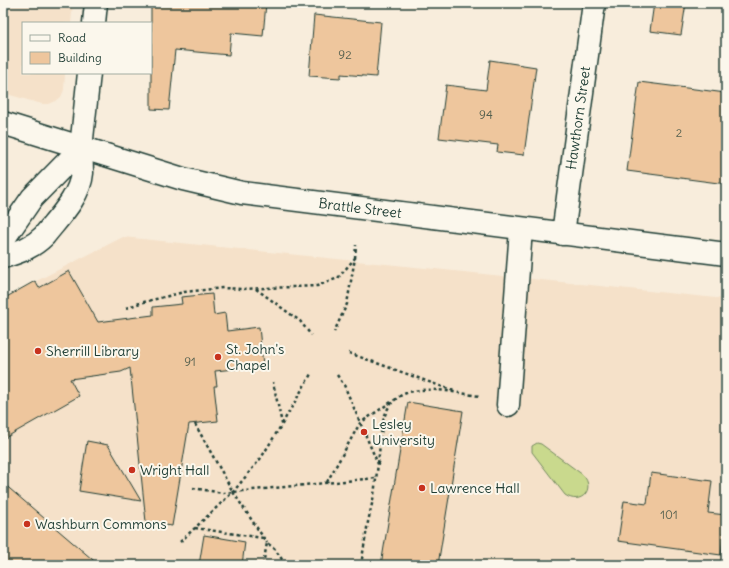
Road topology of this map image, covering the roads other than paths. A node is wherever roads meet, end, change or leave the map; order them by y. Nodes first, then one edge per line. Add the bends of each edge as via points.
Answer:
1 (96, 3) edge
2 (594, 3) edge
3 (94, 22) edge
4 (88, 74) edge
5 (3, 123) edge
6 (81, 148) junction
7 (520, 229) junction
8 (563, 234) junction
9 (3, 240) edge
10 (726, 254) edge
11 (3, 257) edge
12 (508, 402) road end

1 - 3 main road
2 - 8 main road, Hawthorn Street
4 - 6 main road
5 - 6 main road, Brattle Street
6 - 7 main road, Brattle Street via 183,180 242,193
6 - 9 main road via 32,198
6 - 11 main road via 82,174 75,195 38,242 27,249
7 - 8 main road, Brattle Street
7 - 12 main road
8 - 10 main road, Brattle Street

